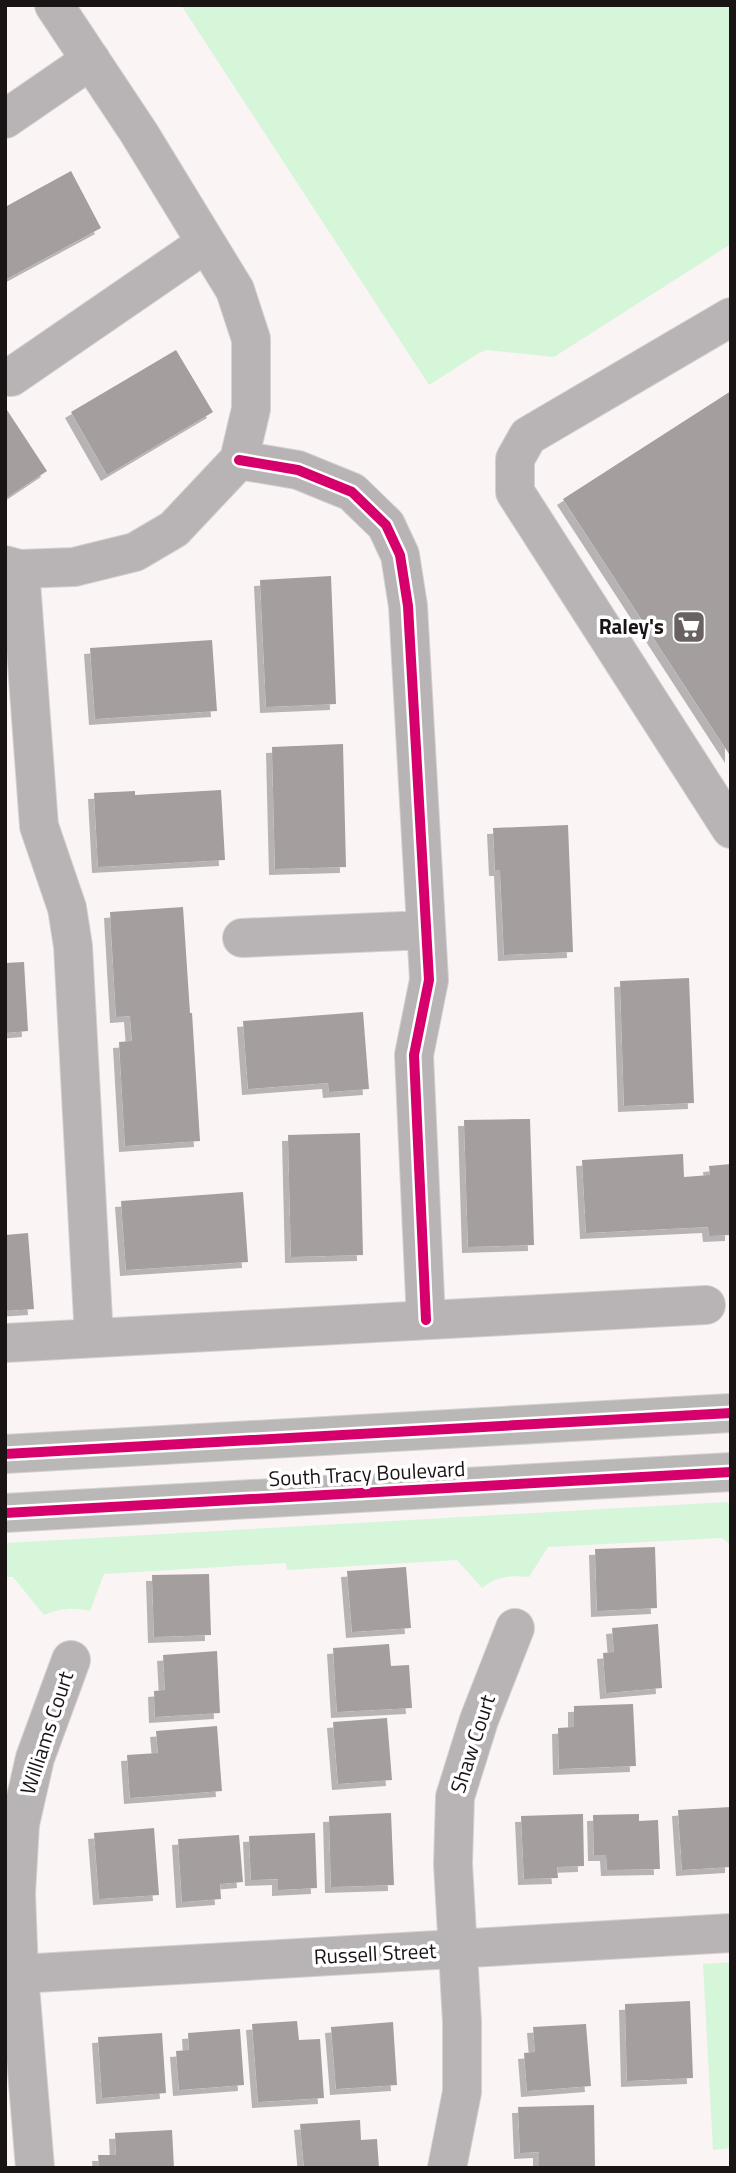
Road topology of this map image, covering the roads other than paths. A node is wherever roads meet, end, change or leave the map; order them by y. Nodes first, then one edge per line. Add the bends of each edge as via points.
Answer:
1 (54, 5) edge
2 (90, 60) junction
3 (5, 119) edge
4 (206, 243) junction
5 (731, 317) edge
6 (11, 377) dead end
7 (239, 460) junction
8 (13, 567) edge
9 (731, 829) edge
10 (426, 930) junction
11 (242, 938) dead end
12 (706, 1305) dead end
13 (426, 1320) junction
14 (94, 1338) junction
15 (5, 1343) edge
16 (731, 1413) edge
17 (5, 1454) edge
18 (731, 1472) edge
19 (5, 1513) edge
20 (515, 1628) dead end
21 (71, 1660) dead end
22 (731, 1933) edge
23 (458, 1949) junction
24 (19, 1974) junction
25 (35, 2168) edge
26 (447, 2168) edge

1 - 2 street
2 - 3 street
2 - 4 street
4 - 6 street
4 - 7 street via 235,290 251,339 251,410
5 - 9 street via 528,436 515,459 515,492
7 - 8 street via 174,529 135,552 75,567
7 - 10 street via 298,470 352,492 386,525 400,555 408,606
8 - 14 street via 39,826 67,908 73,946
10 - 11 street
10 - 13 street via 429,980 414,1055
12 - 13 street
13 - 14 street
14 - 15 street
16 - 17 main road, South Tracy Boulevard
18 - 19 main road, South Tracy Boulevard
20 - 23 street, Shaw Court via 455,1797
21 - 24 street, Williams Court via 35,1758 19,1824
22 - 23 street, Russell Street
23 - 24 street, Russell Street
23 - 26 street, Shaw Court via 463,2092
24 - 25 street, Williams Court

